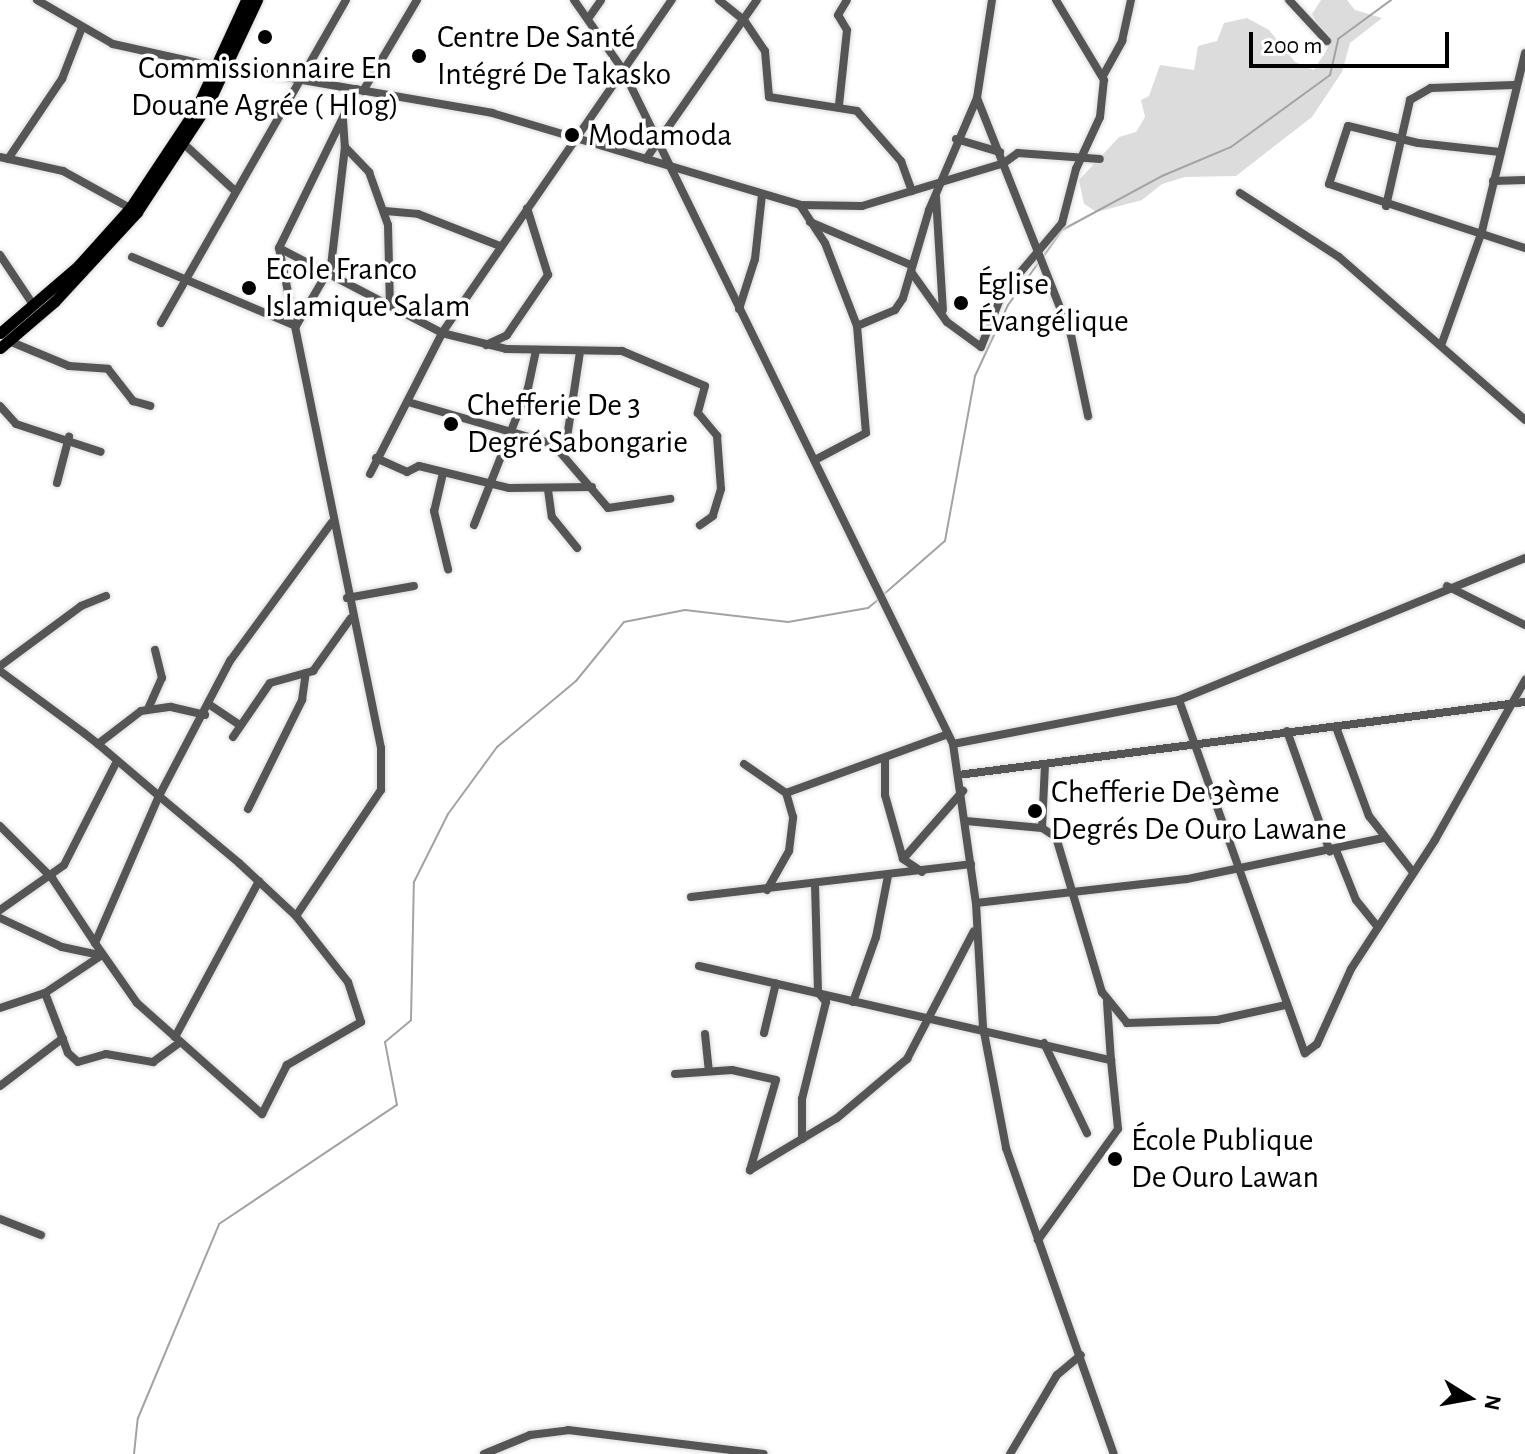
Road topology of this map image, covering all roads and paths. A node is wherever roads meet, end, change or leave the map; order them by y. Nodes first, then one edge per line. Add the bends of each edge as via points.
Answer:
1 (37, 0) edge
2 (246, 0) edge
3 (257, 0) edge
4 (346, 0) edge
5 (417, 0) edge
6 (574, 0) edge
7 (601, 0) edge
8 (672, 0) edge
9 (719, 0) edge
10 (757, 0) edge
11 (847, 0) edge
12 (992, 0) edge
13 (1056, 0) edge
14 (1131, 0) edge
15 (1289, 0) edge
16 (590, 16) junction
17 (744, 20) junction
18 (81, 30) junction
19 (1327, 41) dead end
20 (1525, 53) edge
21 (222, 67) junction
22 (623, 70) junction
23 (1104, 74) junction
24 (296, 80) junction
25 (1514, 85) junction
26 (360, 90) junction
27 (977, 98) junction
28 (839, 105) junction
29 (343, 120) junction
30 (574, 135) junction
31 (1400, 137) junction
32 (956, 139) junction
33 (658, 142) junction
34 (184, 144) junction
35 (345, 147) junction
36 (1000, 152) junction
37 (1500, 152) junction
38 (1081, 157) junction
39 (4, 158) edge
40 (646, 159) junction
41 (1100, 159) dead end
42 (664, 161) junction
43 (1004, 163) junction
44 (1525, 180) edge
45 (1493, 181) junction
46 (939, 188) junction
47 (234, 190) junction
48 (912, 191) junction
49 (1240, 193) dead end
50 (762, 195) junction
51 (800, 205) junction
52 (1386, 206) junction
53 (130, 208) junction
54 (527, 208) junction
55 (385, 211) junction
56 (809, 222) junction
57 (1482, 231) junction
58 (500, 246) junction
59 (279, 248) junction
60 (1525, 248) edge
61 (1038, 251) junction
62 (0, 255) edge
63 (132, 257) dead end
64 (911, 269) junction
65 (328, 275) junction
66 (182, 283) junction
67 (34, 306) junction
68 (390, 306) junction
69 (739, 309) junction
70 (947, 322) junction
71 (161, 323) dead end
72 (296, 326) junction
73 (857, 326) junction
74 (442, 333) junction
75 (502, 340) junction
76 (3, 341) edge
77 (1442, 343) junction
78 (485, 346) junction
79 (506, 349) junction
80 (536, 350) junction
81 (580, 352) junction
82 (408, 402) junction
83 (0, 406) edge
84 (150, 406) dead end
85 (1088, 416) dead end
86 (1525, 420) edge
87 (510, 432) junction
88 (69, 437) junction
89 (565, 451) junction
90 (101, 452) dead end
91 (376, 458) junction
92 (815, 460) junction
93 (443, 473) junction
94 (370, 474) dead end
95 (57, 483) dead end
96 (490, 485) junction
97 (592, 487) junction
98 (548, 490) junction
99 (670, 499) dead end
100 (332, 522) junction
101 (474, 525) dead end
102 (700, 525) dead end
103 (577, 548) dead end
104 (1525, 558) edge
105 (448, 569) dead end
106 (414, 586) dead end
107 (1447, 586) junction
108 (106, 596) dead end
109 (347, 598) junction
110 (351, 618) junction
111 (1525, 625) edge
112 (155, 650) dead end
113 (0, 669) edge
114 (306, 673) junction
115 (1525, 680) edge
116 (1179, 700) junction
117 (1525, 702) edge
118 (1513, 704) junction
119 (210, 705) junction
120 (148, 709) junction
121 (205, 715) junction
122 (240, 725) junction
123 (1336, 727) junction
124 (1287, 731) junction
125 (948, 734) junction
126 (233, 737) dead end
127 (1194, 743) junction
128 (98, 744) junction
129 (953, 744) junction
130 (885, 758) junction
131 (117, 761) junction
132 (744, 764) dead end
133 (1045, 764) junction
134 (958, 775) junction
135 (963, 791) junction
136 (786, 793) junction
137 (159, 796) junction
138 (248, 809) dead end
139 (966, 821) junction
140 (0, 826) edge
141 (1042, 828) junction
142 (1383, 838) junction
143 (1333, 851) junction
144 (903, 859) junction
145 (971, 864) junction
146 (1236, 871) junction
147 (1412, 871) junction
148 (923, 872) junction
149 (888, 876) junction
150 (52, 878) junction
151 (259, 881) junction
152 (815, 885) junction
153 (767, 890) junction
154 (1074, 894) junction
155 (691, 897) dead end
156 (976, 903) junction
157 (0, 910) edge
158 (296, 916) junction
159 (0, 918) edge
160 (1377, 926) junction
161 (975, 930) junction
162 (95, 943) junction
163 (102, 955) junction
164 (699, 966) dead end
165 (776, 983) junction
166 (818, 992) junction
167 (45, 993) junction
168 (1106, 1001) junction
169 (853, 1002) junction
170 (1286, 1005) junction
171 (0, 1008) edge
172 (929, 1021) junction
173 (983, 1027) junction
174 (764, 1033) dead end
175 (705, 1034) dead end
176 (63, 1038) junction
177 (178, 1039) junction
178 (1044, 1043) junction
179 (1111, 1060) junction
180 (709, 1070) junction
181 (675, 1074) dead end
182 (0, 1086) edge
183 (1087, 1133) dead end
184 (802, 1139) junction
185 (0, 1219) edge
186 (41, 1235) dead end
187 (1039, 1248) junction
188 (1081, 1355) junction
189 (728, 1451) edge
190 (484, 1454) edge
191 (764, 1454) edge
192 (1010, 1454) edge
193 (1114, 1454) edge

1 - 18 street
2 - 21 main road
3 - 21 main road
4 - 24 street
5 - 26 street
6 - 16 street
7 - 16 street
8 - 22 street
9 - 17 street
10 - 17 street
11 - 28 street via 838,15 847,25
12 - 27 street
13 - 23 street
14 - 23 street via 1122,41
15 - 19 street
16 - 22 street
17 - 28 street via 765,51 769,97
17 - 33 street
18 - 21 street via 127,49
18 - 39 street via 62,79
20 - 25 street
21 - 24 street
21 - 34 main road
21 - 53 main road
22 - 30 street
22 - 33 street
23 - 38 street via 1100,117
24 - 26 street
24 - 47 street
25 - 31 street via 1431,88 1404,108
25 - 37 street
26 - 29 street
26 - 30 street
27 - 32 street
27 - 36 street
28 - 48 street via 868,121 886,151 901,161
29 - 35 street
29 - 59 street
30 - 40 street
30 - 54 street
31 - 37 street
31 - 52 street
31 - 52 street via 1348,126 1328,178 1332,187
32 - 36 street
32 - 46 street
33 - 40 street
33 - 42 street
34 - 47 street
34 - 76 main road via 99,257
35 - 55 street via 369,172
35 - 65 street
36 - 43 street
37 - 45 street
38 - 41 street
38 - 43 street via 1018,153
38 - 61 street via 1062,223
39 - 53 street via 63,171
40 - 42 street
42 - 50 street
42 - 69 street
43 - 46 street
43 - 61 street
44 - 45 street
45 - 57 street
46 - 48 street
46 - 64 street
46 - 70 street via 938,295
47 - 66 street
48 - 51 street via 862,206
49 - 77 street via 1339,257
50 - 51 street
50 - 69 street via 758,245
51 - 56 street
52 - 57 street
53 - 67 main road
54 - 58 street
54 - 75 street via 548,275
55 - 58 street via 418,214
55 - 68 street via 393,244
56 - 64 street
56 - 73 street via 825,243
57 - 60 street
57 - 77 street
58 - 74 street
59 - 65 street
59 - 72 street
61 - 70 street via 993,308 981,347
61 - 85 street via 1071,335
62 - 67 street
63 - 66 street
64 - 70 street
64 - 73 street via 895,310
65 - 68 street
65 - 72 street
66 - 71 street
66 - 72 street
67 - 76 main road
68 - 74 street
69 - 92 street
72 - 100 street
73 - 92 street via 866,433
74 - 78 street
74 - 82 street
75 - 78 street
75 - 79 street
76 - 84 street via 69,366 108,369 133,401
77 - 86 street
78 - 79 street
79 - 80 street
80 - 81 street
80 - 87 street
81 - 89 street
81 - 102 street via 622,351 705,386 698,413 717,436 721,489 713,516
82 - 87 street
82 - 91 street
83 - 88 street via 16,424
87 - 89 street
87 - 96 street
88 - 90 street
88 - 95 street
89 - 97 street
91 - 93 street via 407,472 419,466
91 - 94 street
92 - 125 street
93 - 96 street
93 - 105 street via 434,511
96 - 98 street
96 - 101 street
97 - 98 street
97 - 99 street via 610,509
98 - 103 street via 552,517
100 - 109 street
100 - 119 street via 230,661
104 - 107 street
106 - 109 street
107 - 111 street
107 - 116 street
108 - 113 street via 81,606
109 - 110 street
110 - 114 street via 327,658
110 - 158 street via 381,748 381,790
112 - 120 street via 162,678
113 - 128 street
114 - 122 street via 270,683
114 - 138 street via 302,700
115 - 118 street
116 - 127 street
116 - 129 street
117 - 118 street
118 - 123 street
118 - 147 street
119 - 121 street
119 - 122 street
120 - 121 street
120 - 128 street
121 - 137 street
122 - 126 street
123 - 124 street
123 - 142 street via 1355,786
124 - 127 street
124 - 143 street
125 - 129 street
125 - 130 street
127 - 133 street
127 - 146 street
128 - 131 street
129 - 134 street
130 - 136 street
130 - 144 street via 885,795
131 - 137 street
131 - 150 street via 74,849
132 - 136 street
133 - 134 street
133 - 141 street
134 - 135 street
135 - 139 street
135 - 144 street
136 - 153 street via 793,817 789,851
137 - 151 street
137 - 162 street
139 - 141 street
139 - 145 street
140 - 150 street
141 - 154 street via 1062,845
142 - 143 street
142 - 147 street
143 - 146 street
143 - 160 street via 1356,900
144 - 148 street
145 - 148 street
145 - 156 street
146 - 154 street
146 - 170 street
147 - 160 street
148 - 149 street
149 - 152 street
149 - 169 street via 876,937
150 - 157 street
150 - 162 street
151 - 158 street
151 - 177 street
152 - 153 street
152 - 166 street
153 - 155 street
154 - 156 street
154 - 168 street
156 - 161 street
158 - 177 street via 348,982 359,1024 287,1065 262,1114
159 - 163 street via 62,947
160 - 170 street via 1312,1050 1301,1051
161 - 172 street
161 - 173 street
162 - 163 street
163 - 167 street
163 - 177 street via 137,1003
164 - 165 street
165 - 166 street
165 - 174 street
166 - 169 street
166 - 184 street via 826,1002 802,1099
167 - 171 street
167 - 176 street
168 - 170 street via 1118,1017 1139,1025 1235,1018
168 - 179 street
169 - 172 street
172 - 173 street
172 - 184 street via 907,1059
173 - 178 street
173 - 187 street via 1006,1148
175 - 180 street
176 - 177 street via 78,1062 106,1054 153,1062
176 - 182 street
178 - 179 street
178 - 183 street
179 - 187 street via 1118,1129 1043,1226
180 - 181 street
180 - 184 street via 776,1080 750,1170
185 - 186 street
187 - 188 street
188 - 192 street via 1057,1375
188 - 193 street
189 - 190 street via 568,1430 530,1435
189 - 191 street

